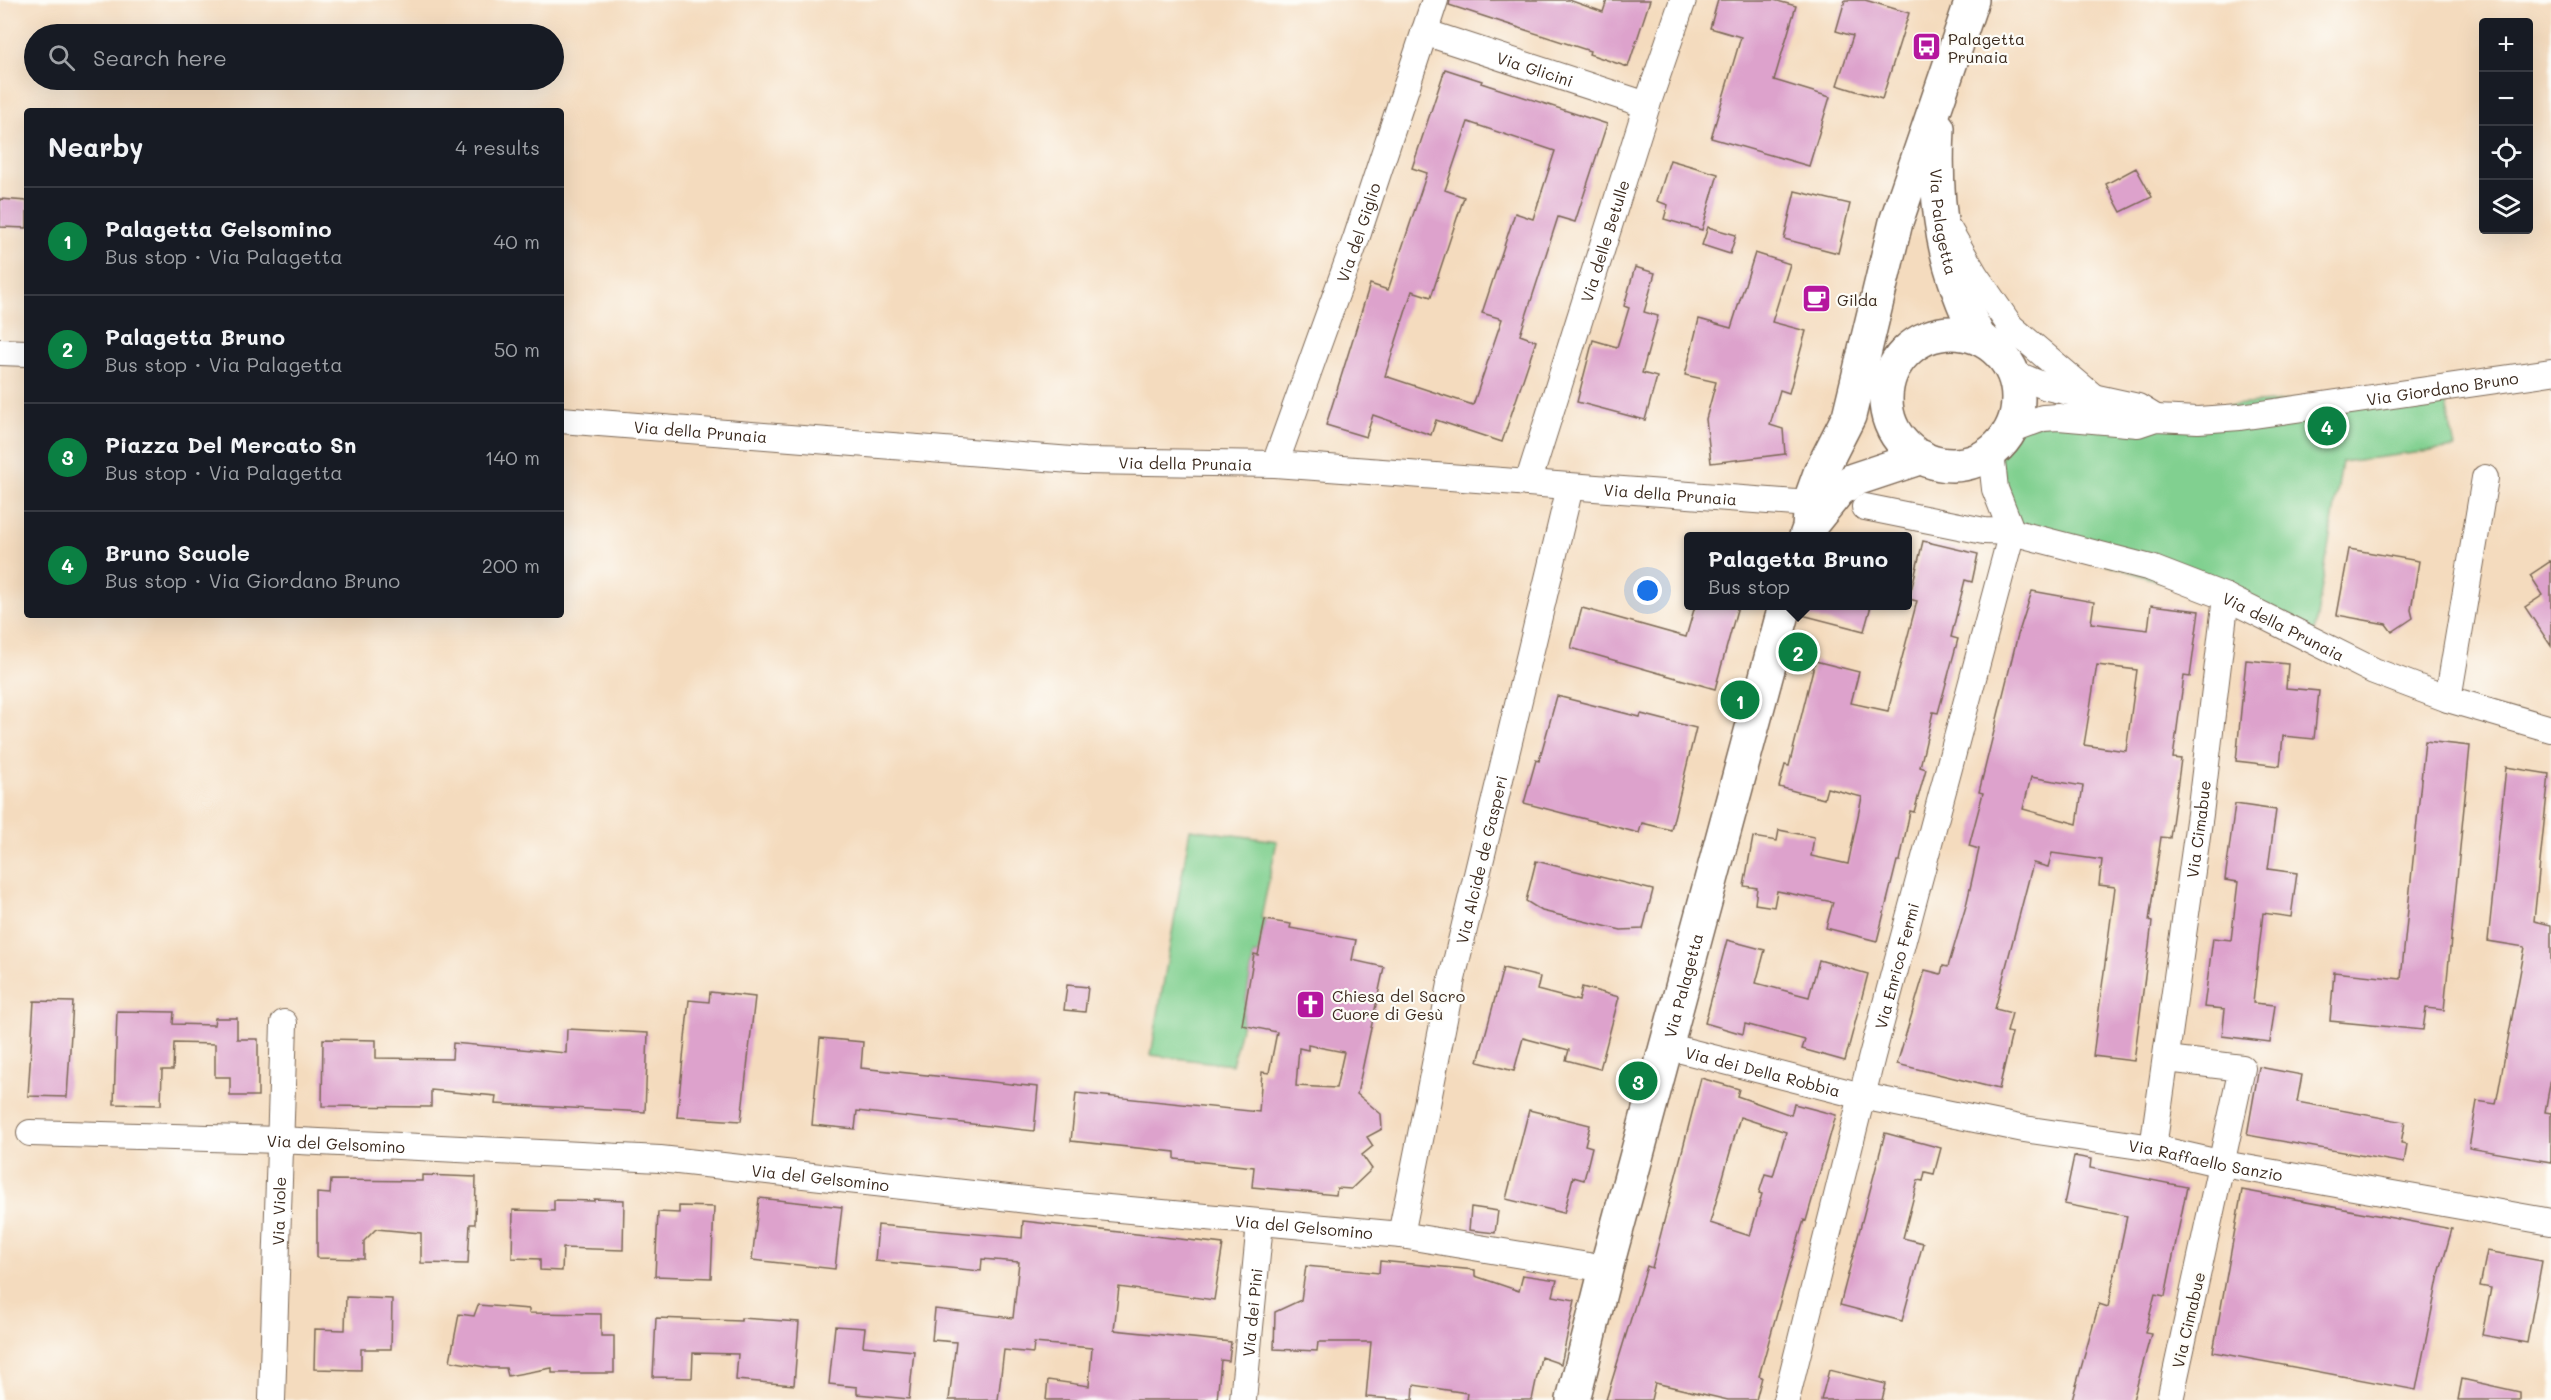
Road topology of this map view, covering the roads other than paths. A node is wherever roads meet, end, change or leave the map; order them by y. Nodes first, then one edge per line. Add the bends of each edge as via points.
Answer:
1 (1435, 0) edge
2 (1683, 0) edge
3 (1972, 0) edge
4 (1424, 32) junction
5 (1940, 100) junction
6 (1647, 105) junction
7 (1939, 214) junction
8 (1880, 284) junction
9 (1979, 339) junction
10 (0, 352) edge
11 (24, 353) edge
12 (1894, 367) junction
13 (2551, 372) edge
14 (2013, 373) junction
15 (2097, 400) junction
16 (1886, 401) junction
17 (2156, 418) junction
18 (564, 420) edge
19 (2001, 441) junction
20 (1922, 457) junction
21 (1275, 464) junction
22 (2485, 478) dead end
23 (1528, 483) junction
24 (1570, 487) junction
25 (1865, 507) dead end
26 (1810, 514) edge
27 (2012, 532) junction
28 (2226, 597) junction
29 (1784, 610) edge
30 (2448, 699) junction
31 (2551, 729) edge
32 (284, 1023) dead end
33 (1666, 1046) junction
34 (2167, 1059) junction
35 (1862, 1096) junction
36 (30, 1133) dead end
37 (279, 1140) junction
38 (2153, 1148) junction
39 (2223, 1164) junction
40 (2551, 1222) edge
41 (1260, 1223) junction
42 (1401, 1235) junction
43 (1606, 1269) junction
44 (272, 1400) edge
45 (1243, 1400) edge
46 (1573, 1400) edge
47 (1786, 1400) edge
48 (2170, 1400) edge

1 - 4 street, Via del Giglio
2 - 6 street, Via delle Betulle
3 - 5 street, Via Palagetta
4 - 6 street, Via Glicini
4 - 21 street, Via del Giglio via 1356,239
5 - 7 street, Via Palagetta
5 - 8 street, Via Palagetta via 1922,142
6 - 23 street, Via delle Betulle
7 - 9 street, Via Palagetta via 1951,270
7 - 15 street via 2012,327
8 - 12 street, Via Palagetta
8 - 26 street, Via Palagetta via 1849,416 1820,473
9 - 12 street, Via Palagetta via 1963,334 1931,336 1916,343
9 - 14 street, Via Palagetta via 1999,353
10 - 11 street
12 - 16 street, Via Palagetta
13 - 17 street, Via Giordano Bruno via 2240,417
14 - 15 street, Via Giordano Bruno
14 - 19 street, Via Palagetta via 2016,418
15 - 17 street, Via Giordano Bruno via 2138,407
16 - 20 street, Via Palagetta via 1896,435
16 - 26 street, Via Palagetta
17 - 19 street, Via Giordano Bruno via 2138,424 2051,417
18 - 21 street, Via della Prunaia via 1084,461
19 - 20 street, Via Palagetta via 1966,463 1940,464
19 - 27 street via 1995,489
20 - 26 street via 1853,480
21 - 23 street, Via della Prunaia
22 - 30 street
23 - 24 street, Via della Prunaia
24 - 26 street, Via della Prunaia
24 - 42 street, Via Alcide de Gasperi via 1452,979
25 - 27 street, Via della Prunaia via 1984,531
27 - 28 street, Via della Prunaia via 2151,567
27 - 35 street, Via Enrico Fermi
28 - 30 street, Via della Prunaia via 2374,671
28 - 34 street, Via Cimabue
29 - 33 street, Via Palagetta
30 - 31 street, Via della Prunaia
32 - 37 street, Via Viole
33 - 35 street, Via dei Della Robbia
33 - 43 street, Via Palagetta
34 - 38 street, Via Cimabue
34 - 39 street, Via Cimabue via 2242,1068
35 - 38 street, Via Raffaello Sanzio via 2024,1129
35 - 47 street, Via Enrico Fermi
36 - 37 street, Via del Gelsomino
37 - 41 street, Via del Gelsomino via 660,1159
37 - 44 street, Via Viole
38 - 39 street, Via Raffaello Sanzio
39 - 40 street, Via Raffaello Sanzio
39 - 48 street, Via Cimabue
41 - 42 street, Via del Gelsomino
41 - 45 street, Via dei Pini
42 - 43 street, Via del Gelsomino
43 - 46 street, Via Palagetta

